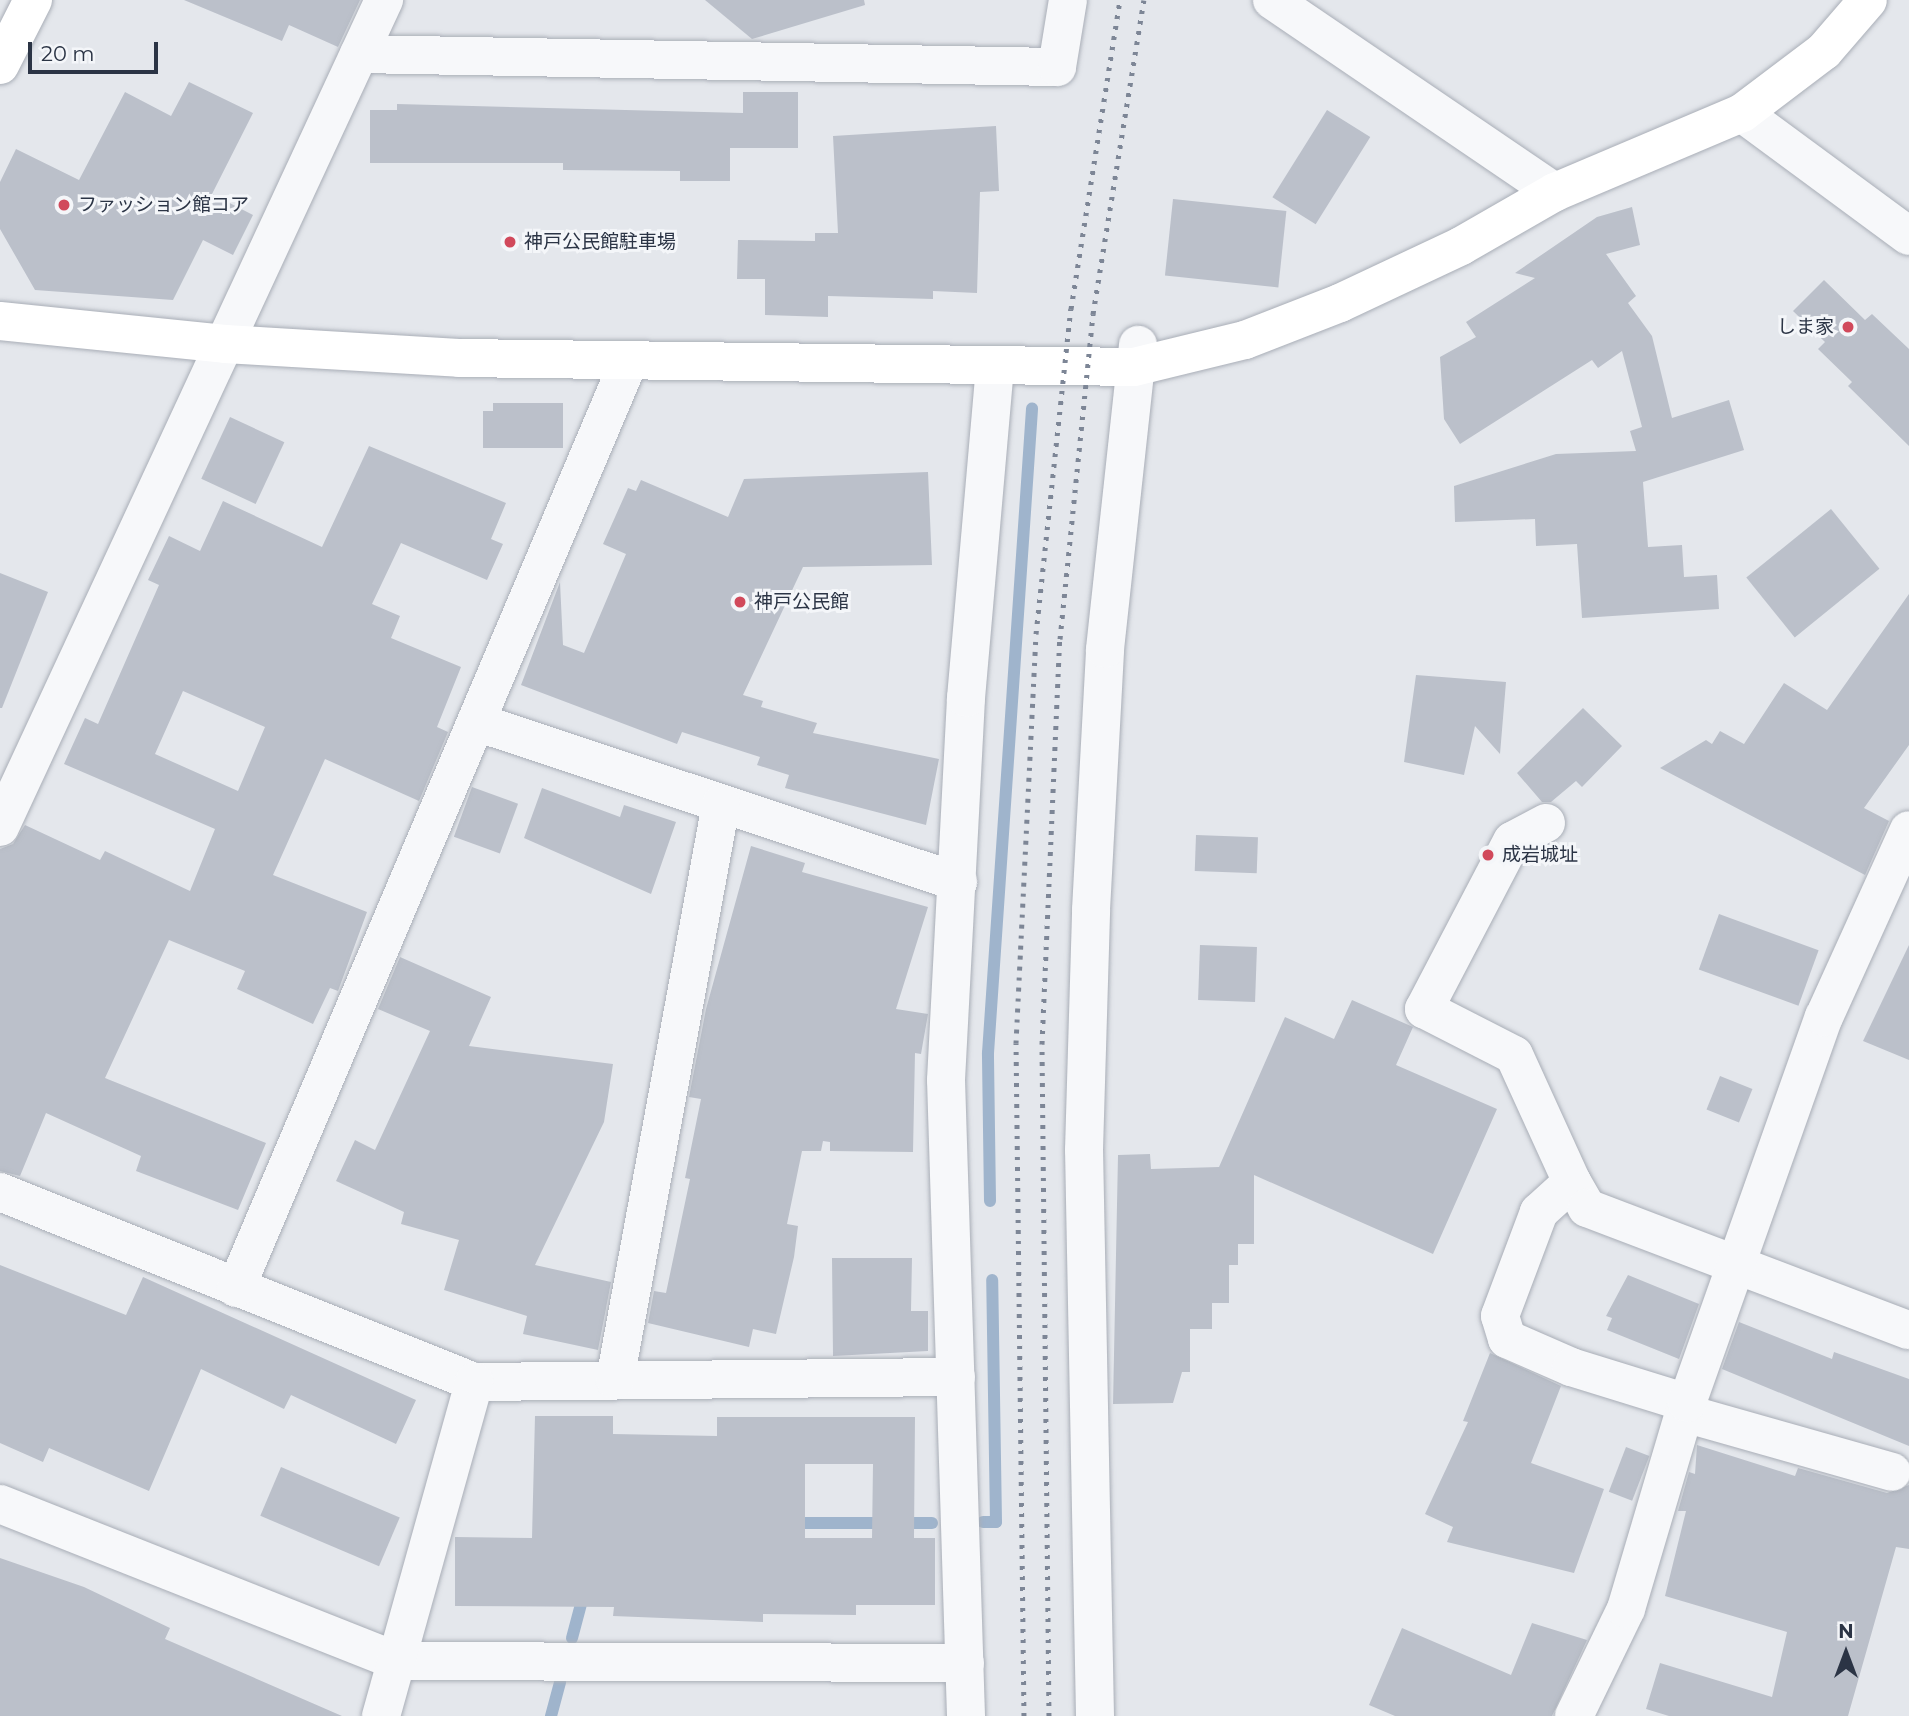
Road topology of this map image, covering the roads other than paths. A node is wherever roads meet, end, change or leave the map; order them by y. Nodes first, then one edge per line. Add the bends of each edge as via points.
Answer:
1 (33, 0) edge
2 (384, 0) edge
3 (1068, 0) edge
4 (1272, 0) edge
5 (1868, 0) edge
6 (359, 54) junction
7 (0, 65) edge
8 (1742, 113) junction
9 (1555, 192) junction
10 (1909, 236) edge
11 (0, 321) edge
12 (225, 344) junction
13 (1136, 356) junction
14 (629, 361) junction
15 (995, 366) junction
16 (476, 722) junction
17 (721, 804) junction
18 (1546, 822) dead end
19 (0, 827) edge
20 (1909, 830) edge
21 (958, 882) junction
22 (1572, 1182) junction
23 (0, 1192) edge
24 (1736, 1269) junction
25 (236, 1288) junction
26 (1909, 1330) edge
27 (956, 1377) junction
28 (615, 1380) junction
29 (474, 1382) junction
30 (1686, 1408) junction
31 (1892, 1472) dead end
32 (0, 1504) edge
33 (397, 1661) junction
34 (965, 1663) junction
35 (381, 1716) edge
36 (966, 1716) edge
37 (1095, 1716) edge
38 (1574, 1716) edge

1 - 7 street
2 - 6 street
3 - 6 street via 1057,66
4 - 9 street
5 - 8 street via 1824,51
6 - 12 street
8 - 9 street
8 - 10 street
9 - 13 street via 1461,246 1340,303 1245,340
11 - 12 street
12 - 14 street
12 - 19 street
13 - 15 street
13 - 37 street via 1104,649 1084,1150
14 - 15 street
14 - 16 street
15 - 21 street via 966,698
16 - 17 street
16 - 25 street
17 - 21 street
17 - 28 street
18 - 22 street via 1512,841 1424,1009 1514,1055
20 - 24 street via 1851,946
21 - 27 street via 946,1080
22 - 24 street via 1587,1208
22 - 30 street via 1539,1212 1500,1316 1507,1339
23 - 25 street
24 - 26 street
24 - 30 street
25 - 29 street
27 - 28 street
27 - 34 street
28 - 29 street
29 - 33 street
30 - 31 street
30 - 38 street via 1626,1609
32 - 33 street
33 - 34 street
33 - 35 street
34 - 36 street

